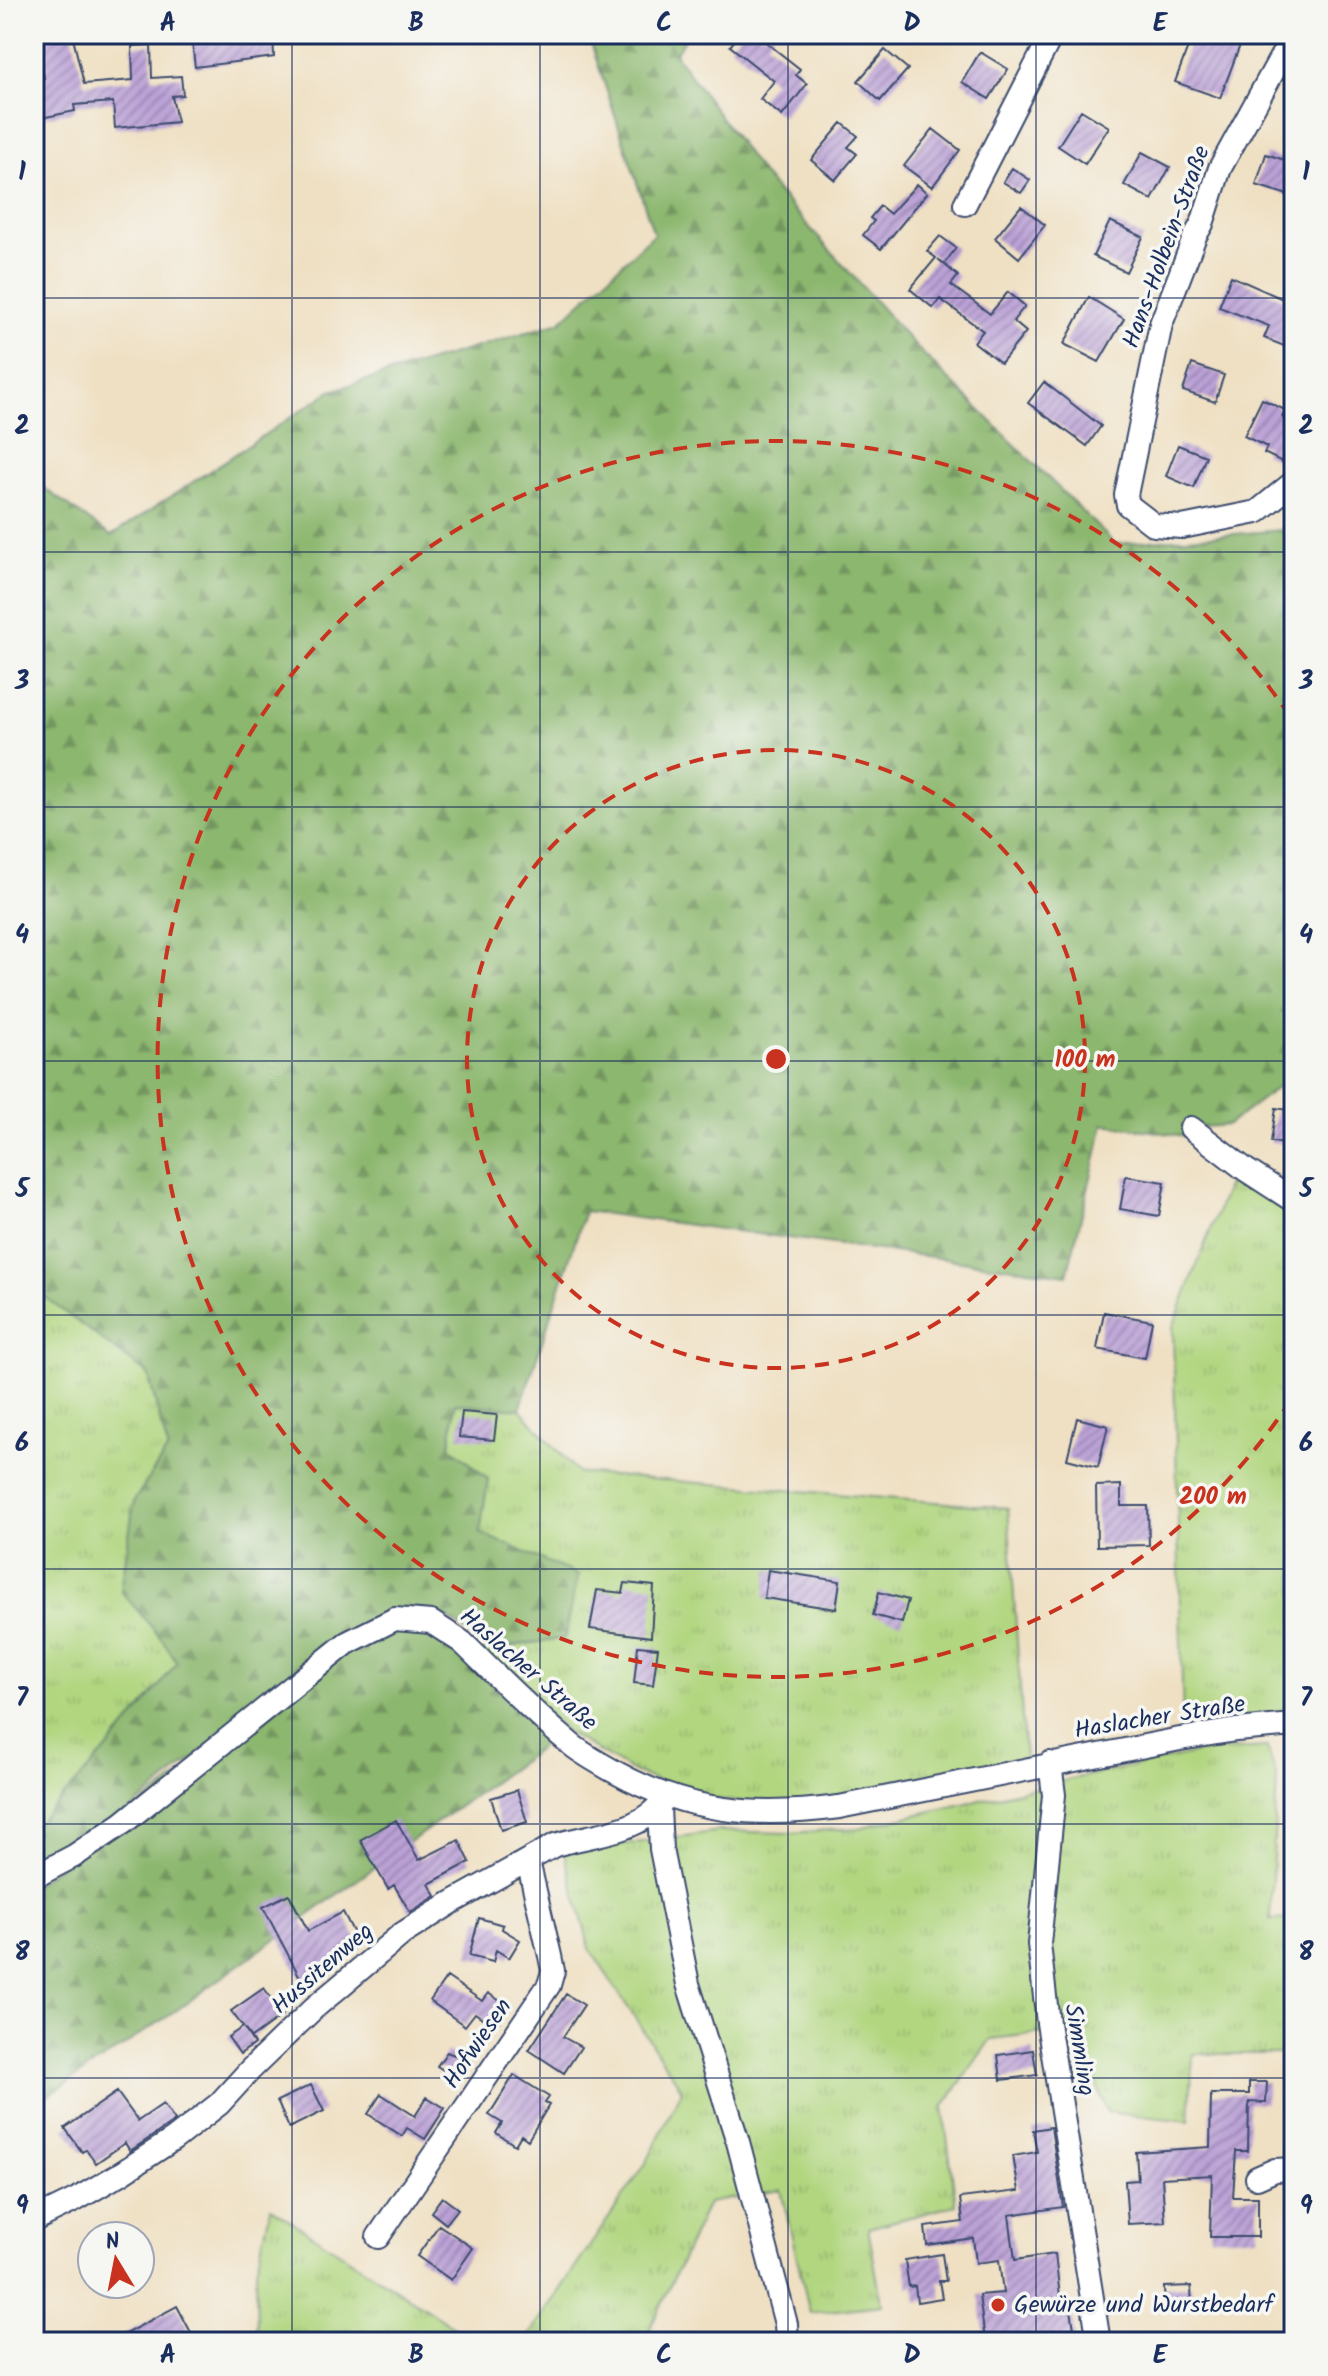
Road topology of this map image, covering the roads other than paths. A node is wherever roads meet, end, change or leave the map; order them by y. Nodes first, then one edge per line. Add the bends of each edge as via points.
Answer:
1 (1052, 34) edge
2 (1291, 34) edge
3 (965, 204) dead end
4 (1294, 482) edge
5 (1191, 1128) dead end
6 (1294, 1201) edge
7 (1294, 1725) edge
8 (1050, 1763) junction
9 (663, 1802) junction
10 (528, 1861) junction
11 (34, 1877) edge
12 (1294, 2169) edge
13 (1257, 2178) dead end
14 (34, 2220) edge
15 (378, 2237) dead end
16 (787, 2342) edge
17 (1099, 2342) edge

1 - 3 street
2 - 4 street, Hans-Holbein-Straße via 1220,168 1161,324 1126,495 1128,505 1154,525 1182,527 1257,512
5 - 6 street
7 - 8 street, Haslacher Straße
8 - 9 street, Haslacher Straße via 793,1813
8 - 17 street, Simmling via 1054,1795 1039,1944
9 - 10 street, Hussitenweg via 624,1829 565,1842
9 - 11 street, Haslacher Straße via 575,1748 444,1628 395,1619 347,1643 123,1823
9 - 16 street via 661,1849 688,1984 738,2142
10 - 14 street, Hussitenweg via 402,1934 314,2008 219,2104 174,2139
10 - 15 street, Hofwiesen via 553,1971 549,1985
12 - 13 street

